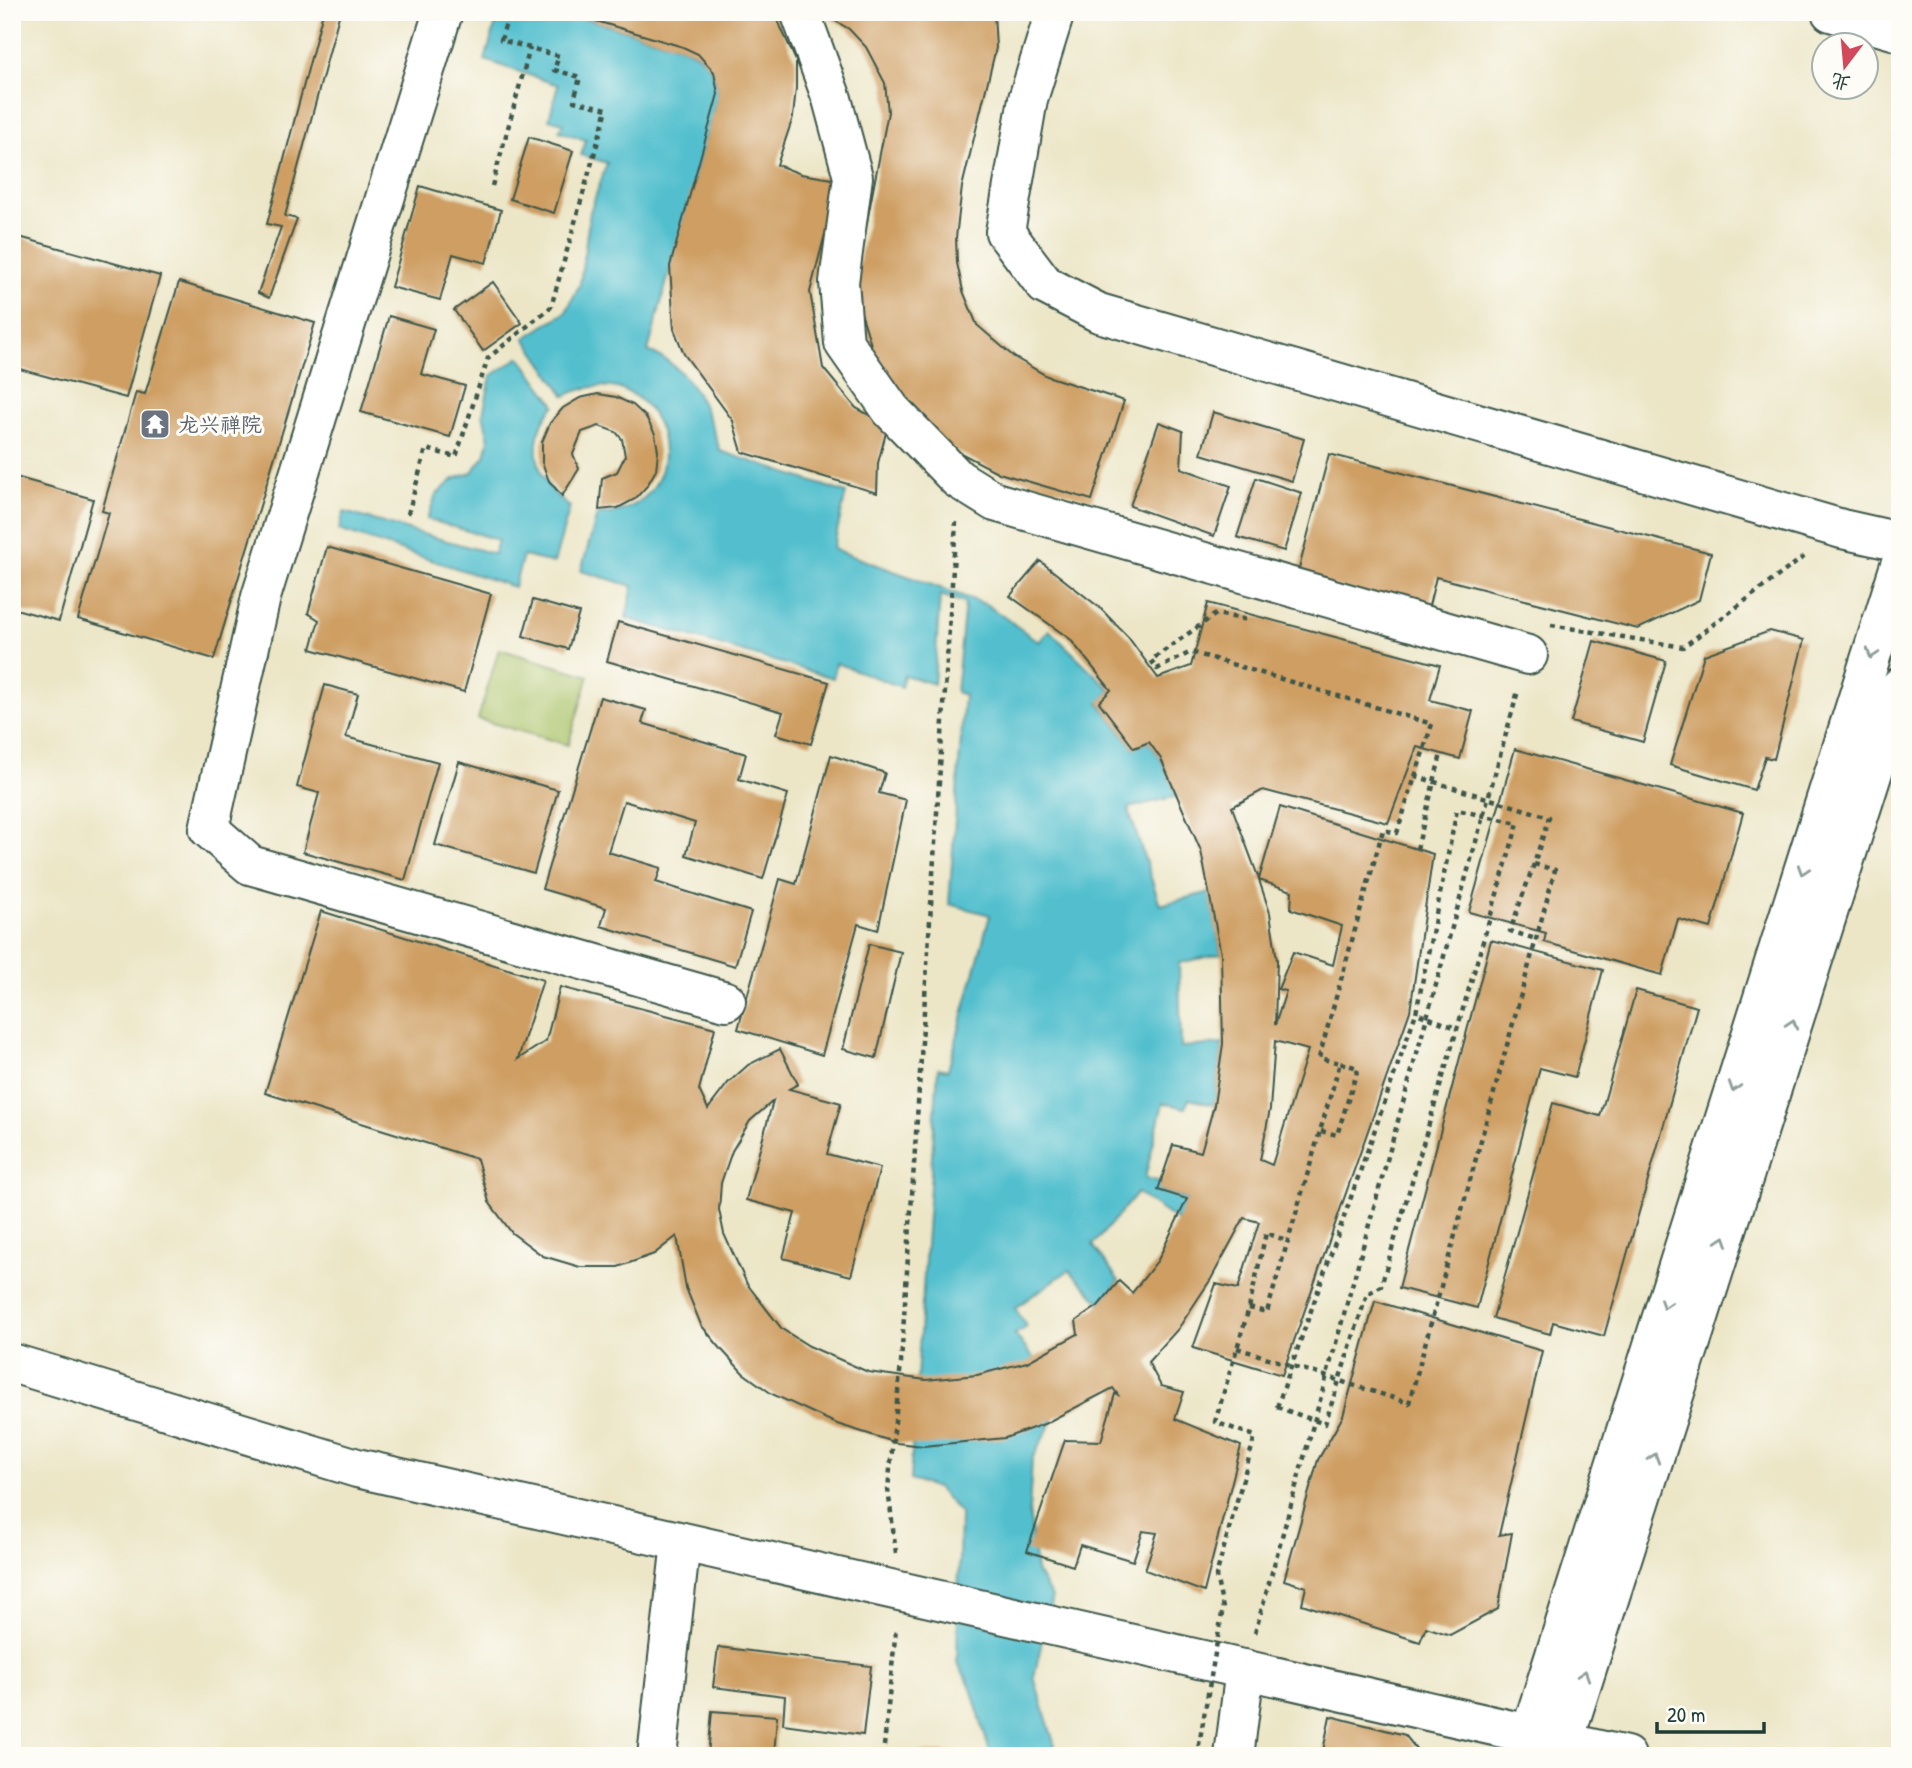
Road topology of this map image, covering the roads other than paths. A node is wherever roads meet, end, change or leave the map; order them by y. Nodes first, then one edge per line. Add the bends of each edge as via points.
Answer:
1 (443, 12) edge
2 (800, 12) edge
3 (1055, 12) edge
4 (1831, 12) edge
5 (1900, 32) edge
6 (1900, 542) edge
7 (1900, 565) edge
8 (1528, 655) road end
9 (1900, 687) edge
10 (726, 1001) dead end
11 (12, 1363) edge
12 (681, 1542) junction
13 (1245, 1669) junction
14 (1544, 1746) edge
15 (657, 1756) edge
16 (1234, 1756) edge
17 (1626, 1756) edge

1 - 10 street via 261,597 209,829 250,865
2 - 8 street via 832,99 853,177 839,282 844,343 891,410 958,479 995,502
3 - 6 street via 1028,99 1005,232 1045,285 1099,313
4 - 5 street
7 -> 14 street
14 -> 9 street
11 - 12 street via 357,1468
12 - 13 street
12 - 15 street
13 - 14 street
13 - 16 street
14 - 17 street

